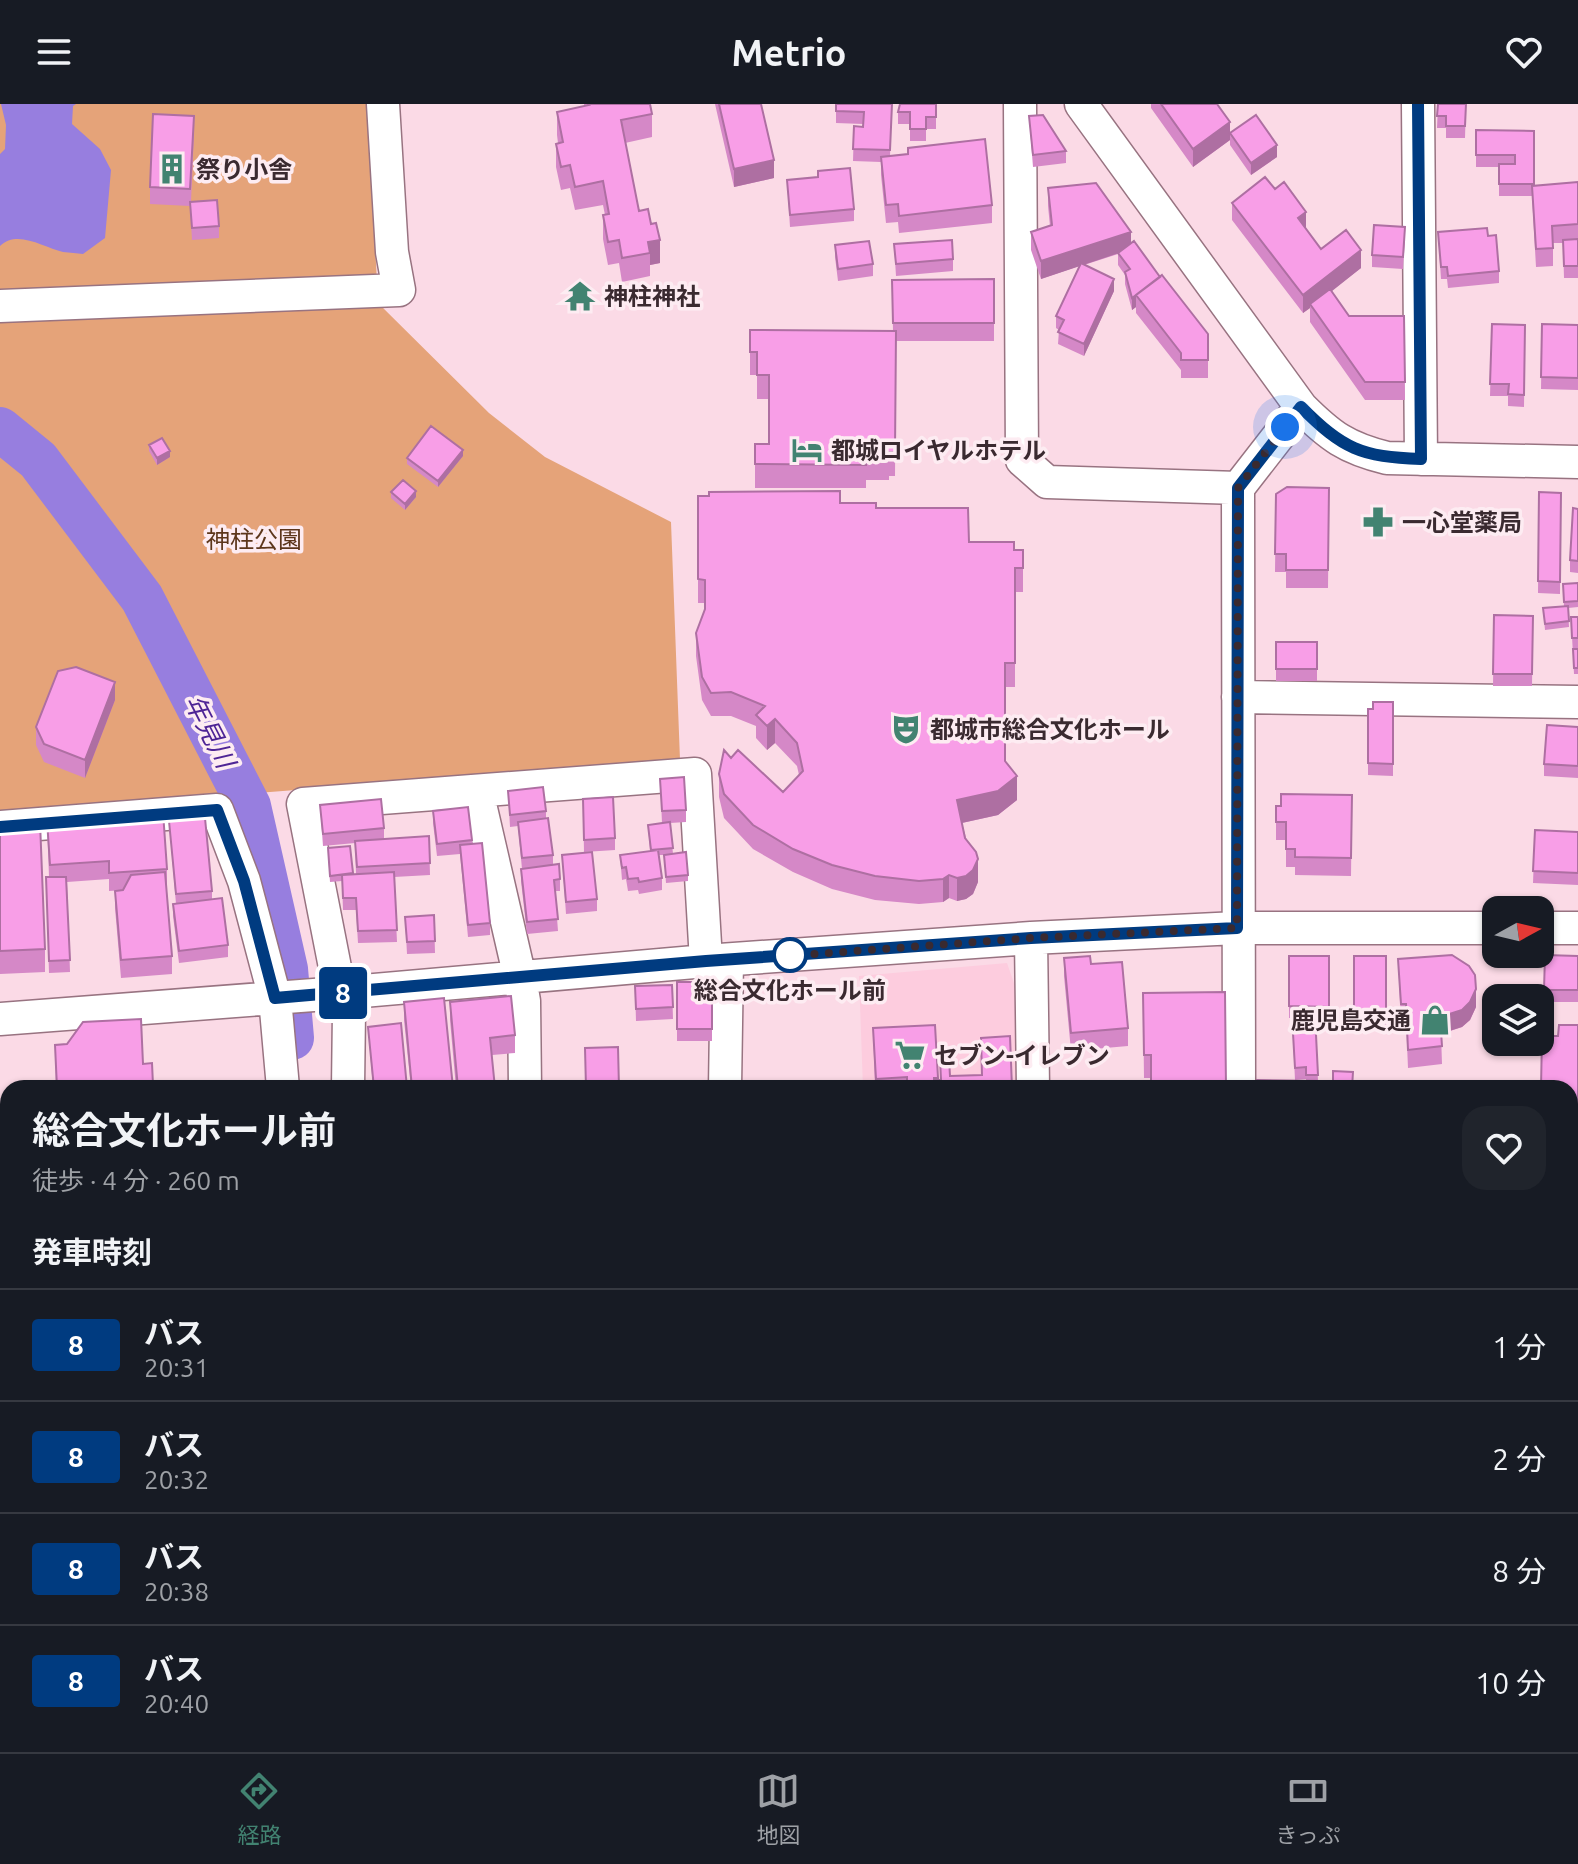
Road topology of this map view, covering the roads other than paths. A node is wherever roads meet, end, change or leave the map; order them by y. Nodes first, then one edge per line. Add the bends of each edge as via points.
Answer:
1 (383, 104) edge
2 (1020, 104) edge
3 (1081, 104) edge
4 (1418, 104) edge
5 (0, 306) edge
6 (1301, 407) junction
7 (1421, 459) junction
8 (1578, 462) edge
9 (1238, 488) junction
10 (1238, 697) junction
11 (1578, 702) edge
12 (477, 791) junction
13 (0, 827) edge
14 (1237, 928) junction
15 (1482, 928) edge
16 (1554, 928) edge
17 (1578, 928) edge
18 (1031, 938) junction
19 (716, 960) junction
20 (520, 978) junction
21 (340, 993) junction
22 (275, 998) junction
23 (0, 1019) edge
24 (282, 1080) edge
25 (348, 1080) edge
26 (525, 1080) edge
27 (724, 1080) edge
28 (1033, 1080) edge
29 (1239, 1080) edge

1 - 5 street via 399,290
2 - 9 street via 1022,460 1047,482
3 - 6 street
4 - 7 street
6 - 7 street via 1329,434 1361,452
6 - 9 street
7 - 8 street
9 - 10 street
10 - 11 street
10 - 14 street
12 - 19 street via 695,774
12 - 20 street
12 - 21 street via 303,804
13 - 22 street via 217,810 244,881
14 - 15 street
14 - 18 street
14 - 29 street
16 - 17 street
18 - 19 street
18 - 28 street
19 - 20 street
19 - 27 street
20 - 21 street
20 - 26 street
21 - 22 street
21 - 25 street via 349,1011
22 - 23 street
22 - 24 street

